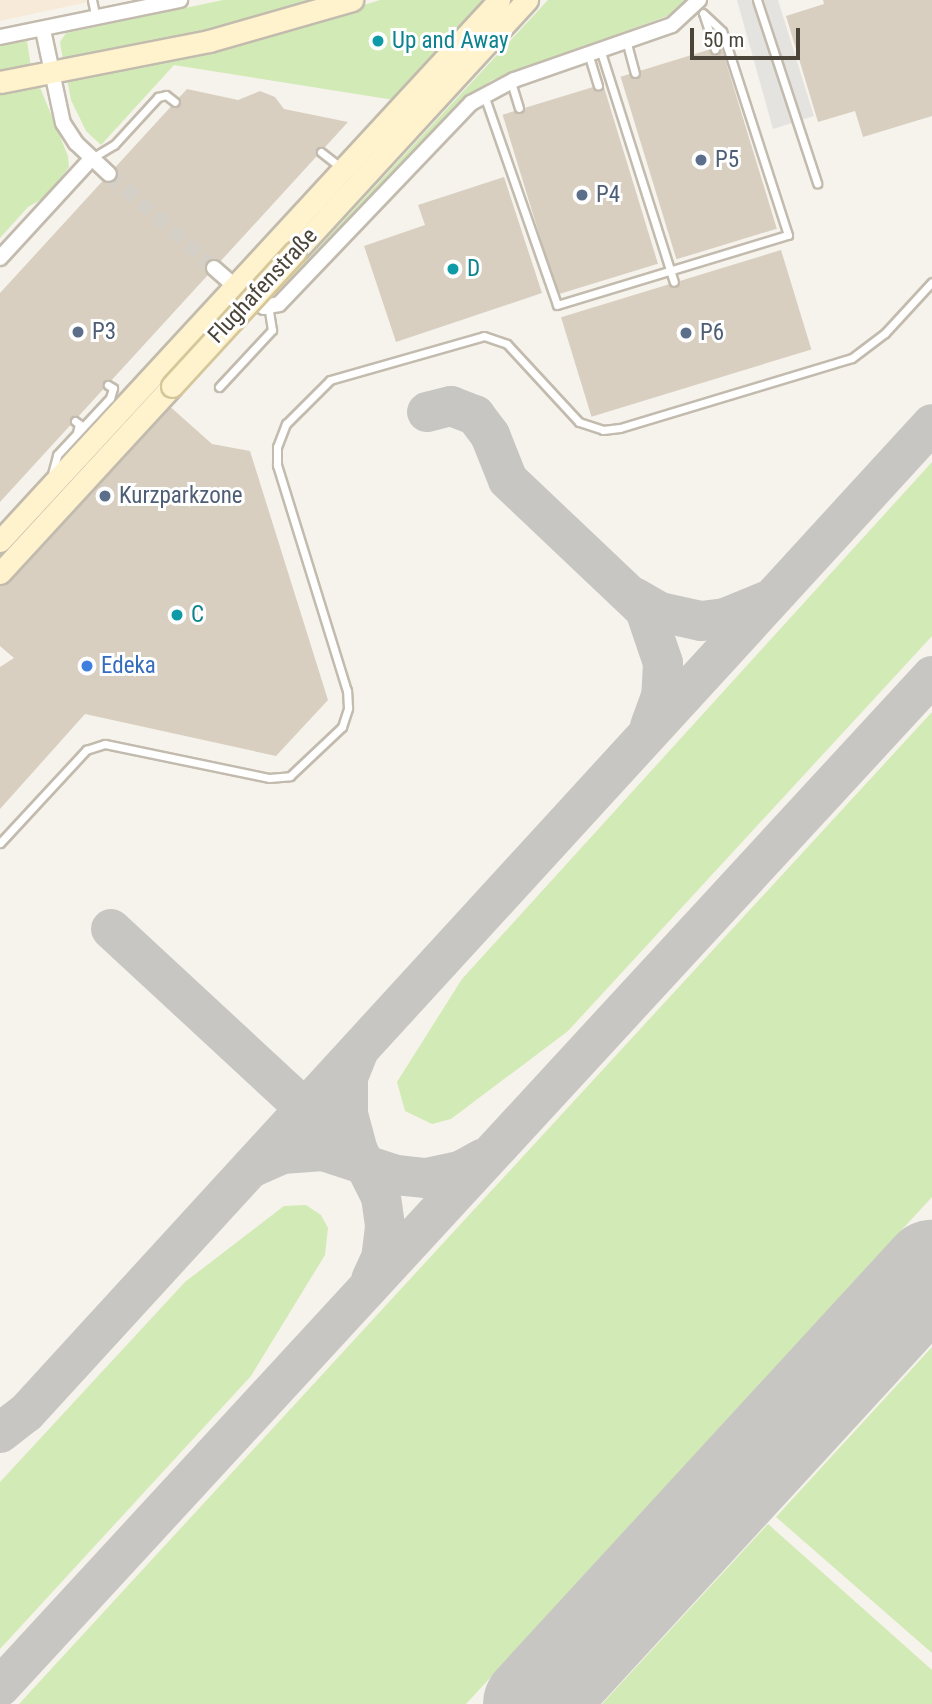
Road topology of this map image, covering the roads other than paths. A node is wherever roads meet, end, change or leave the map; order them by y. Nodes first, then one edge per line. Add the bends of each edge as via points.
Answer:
1 (92, 0) edge
2 (180, 0) edge
3 (499, 0) edge
4 (527, 0) edge
5 (757, 0) edge
6 (343, 2) edge
7 (700, 5) edge
8 (96, 19) junction
9 (43, 30) junction
10 (0, 37) edge
11 (626, 40) junction
12 (715, 49) dead end
13 (594, 51) junction
14 (635, 72) dead end
15 (50, 73) junction
16 (0, 82) edge
17 (510, 82) junction
18 (598, 85) dead end
19 (484, 95) junction
20 (175, 102) dead end
21 (519, 108) dead end
22 (321, 152) dead end
23 (91, 159) junction
24 (343, 170) junction
25 (109, 174) tunnel mouth
26 (817, 183) dead end
27 (0, 258) edge
28 (215, 268) tunnel mouth
29 (671, 271) junction
30 (674, 282) dead end
31 (932, 282) edge
32 (235, 287) junction
33 (268, 306) junction
34 (108, 385) dead end
35 (219, 387) dead end
36 (75, 421) dead end
37 (76, 434) junction
38 (51, 486) junction
39 (0, 541) edge
40 (0, 573) edge
41 (0, 843) edge

1 - 8 lane
2 - 8 street
3 - 24 main road, Flughafenstraße
4 - 40 main road, Flughafenstraße, bridge
5 - 26 lane
6 - 15 main road via 209,41
7 - 11 street via 672,25
7 - 12 lane
7 - 29 lane via 722,31 788,236
8 - 9 street
9 - 10 street
9 - 15 street
11 - 13 street
11 - 14 lane
13 - 17 street
13 - 18 lane
13 - 29 lane
15 - 16 main road
15 - 23 street via 64,123
17 - 19 street
17 - 21 lane
19 - 29 lane via 557,305
19 - 33 street via 455,117 292,293
20 - 23 lane via 166,95 158,96 114,145
22 - 24 lane
23 - 25 street
23 - 27 street
24 - 32 main road, Flughafenstraße
28 - 32 street
29 - 30 lane
31 - 41 lane via 885,333 852,358 620,428 603,430 579,422 507,344 484,336 330,380 286,424 277,447 277,464 347,691 342,727 290,776 269,778 105,744 86,750
32 - 33 street via 253,302
32 - 38 main road, Flughafenstraße
33 - 35 lane via 272,330
34 - 37 lane via 113,388 110,398
36 - 37 lane via 79,425
37 - 38 lane via 53,462
38 - 39 main road, Flughafenstraße

